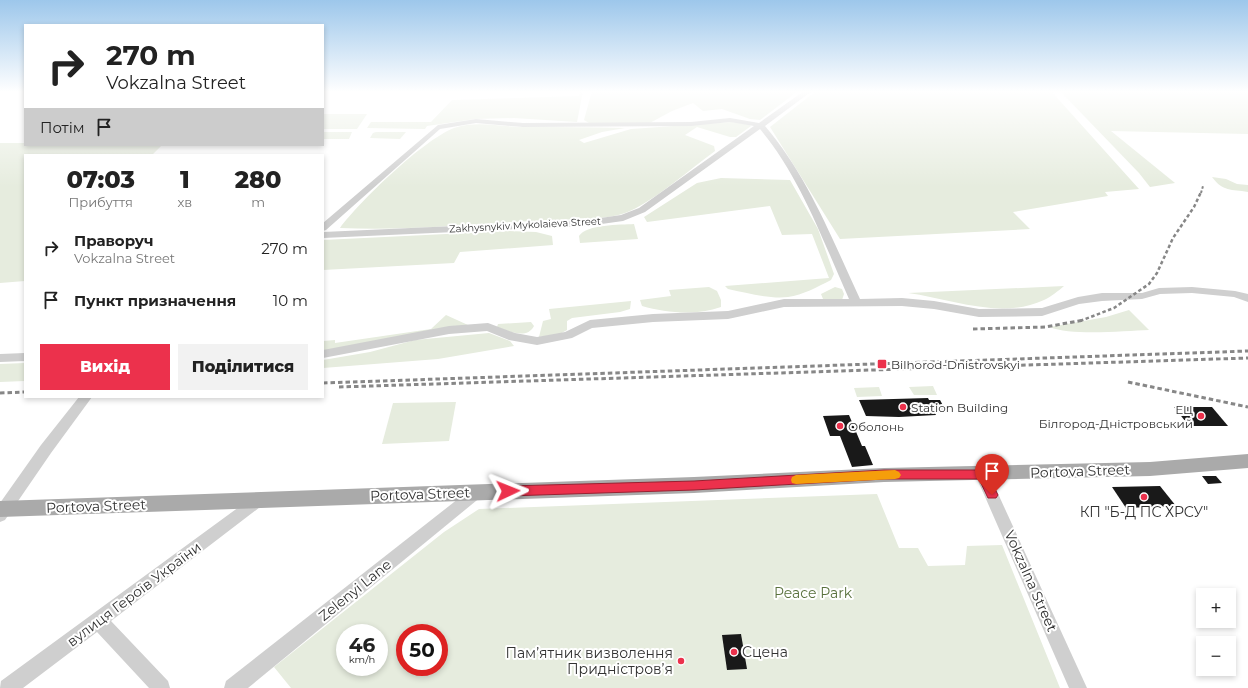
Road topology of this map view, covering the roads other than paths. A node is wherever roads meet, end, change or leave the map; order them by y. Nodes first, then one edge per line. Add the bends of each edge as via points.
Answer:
1 (463, 123) edge
2 (500, 123) edge
3 (694, 123) edge
4 (746, 123) edge
5 (765, 123) edge
6 (761, 126) junction
7 (324, 227) edge
8 (324, 235) edge
9 (1248, 298) edge
10 (856, 302) junction
11 (324, 354) edge
12 (24, 357) edge
13 (0, 358) edge
14 (85, 398) edge
15 (1248, 461) edge
16 (982, 474) junction
17 (478, 492) junction
18 (259, 500) junction
19 (2, 511) edge
20 (100, 621) junction
21 (8, 688) edge
22 (161, 688) edge
23 (233, 688) edge
24 (1078, 688) edge

1 - 7 street via 438,127
2 - 3 street
4 - 6 street
5 - 6 street, Zakhysnykiv Mykolaieva Street
6 - 8 street, Zakhysnykiv Mykolaieva Street via 642,210 623,218 587,223
6 - 10 street via 805,190
9 - 10 street via 1235,294 1192,290 1166,291 1142,296 1102,297 1078,301 1042,312 979,313 902,302
10 - 11 street via 784,303 728,315 590,324 568,335 537,341 513,337 488,328 449,330
12 - 13 street
14 - 19 street
15 - 16 main road, Portova Street via 1150,469
16 - 17 main road, Portova Street via 884,475 694,485
16 - 24 street, Vokzalna Street
17 - 18 main road, Portova Street
17 - 23 street, Zelenyi Lane
18 - 19 main road, Portova Street
18 - 20 street, вулиця Героїв України
20 - 21 street, вулиця Героїв України
20 - 22 street

